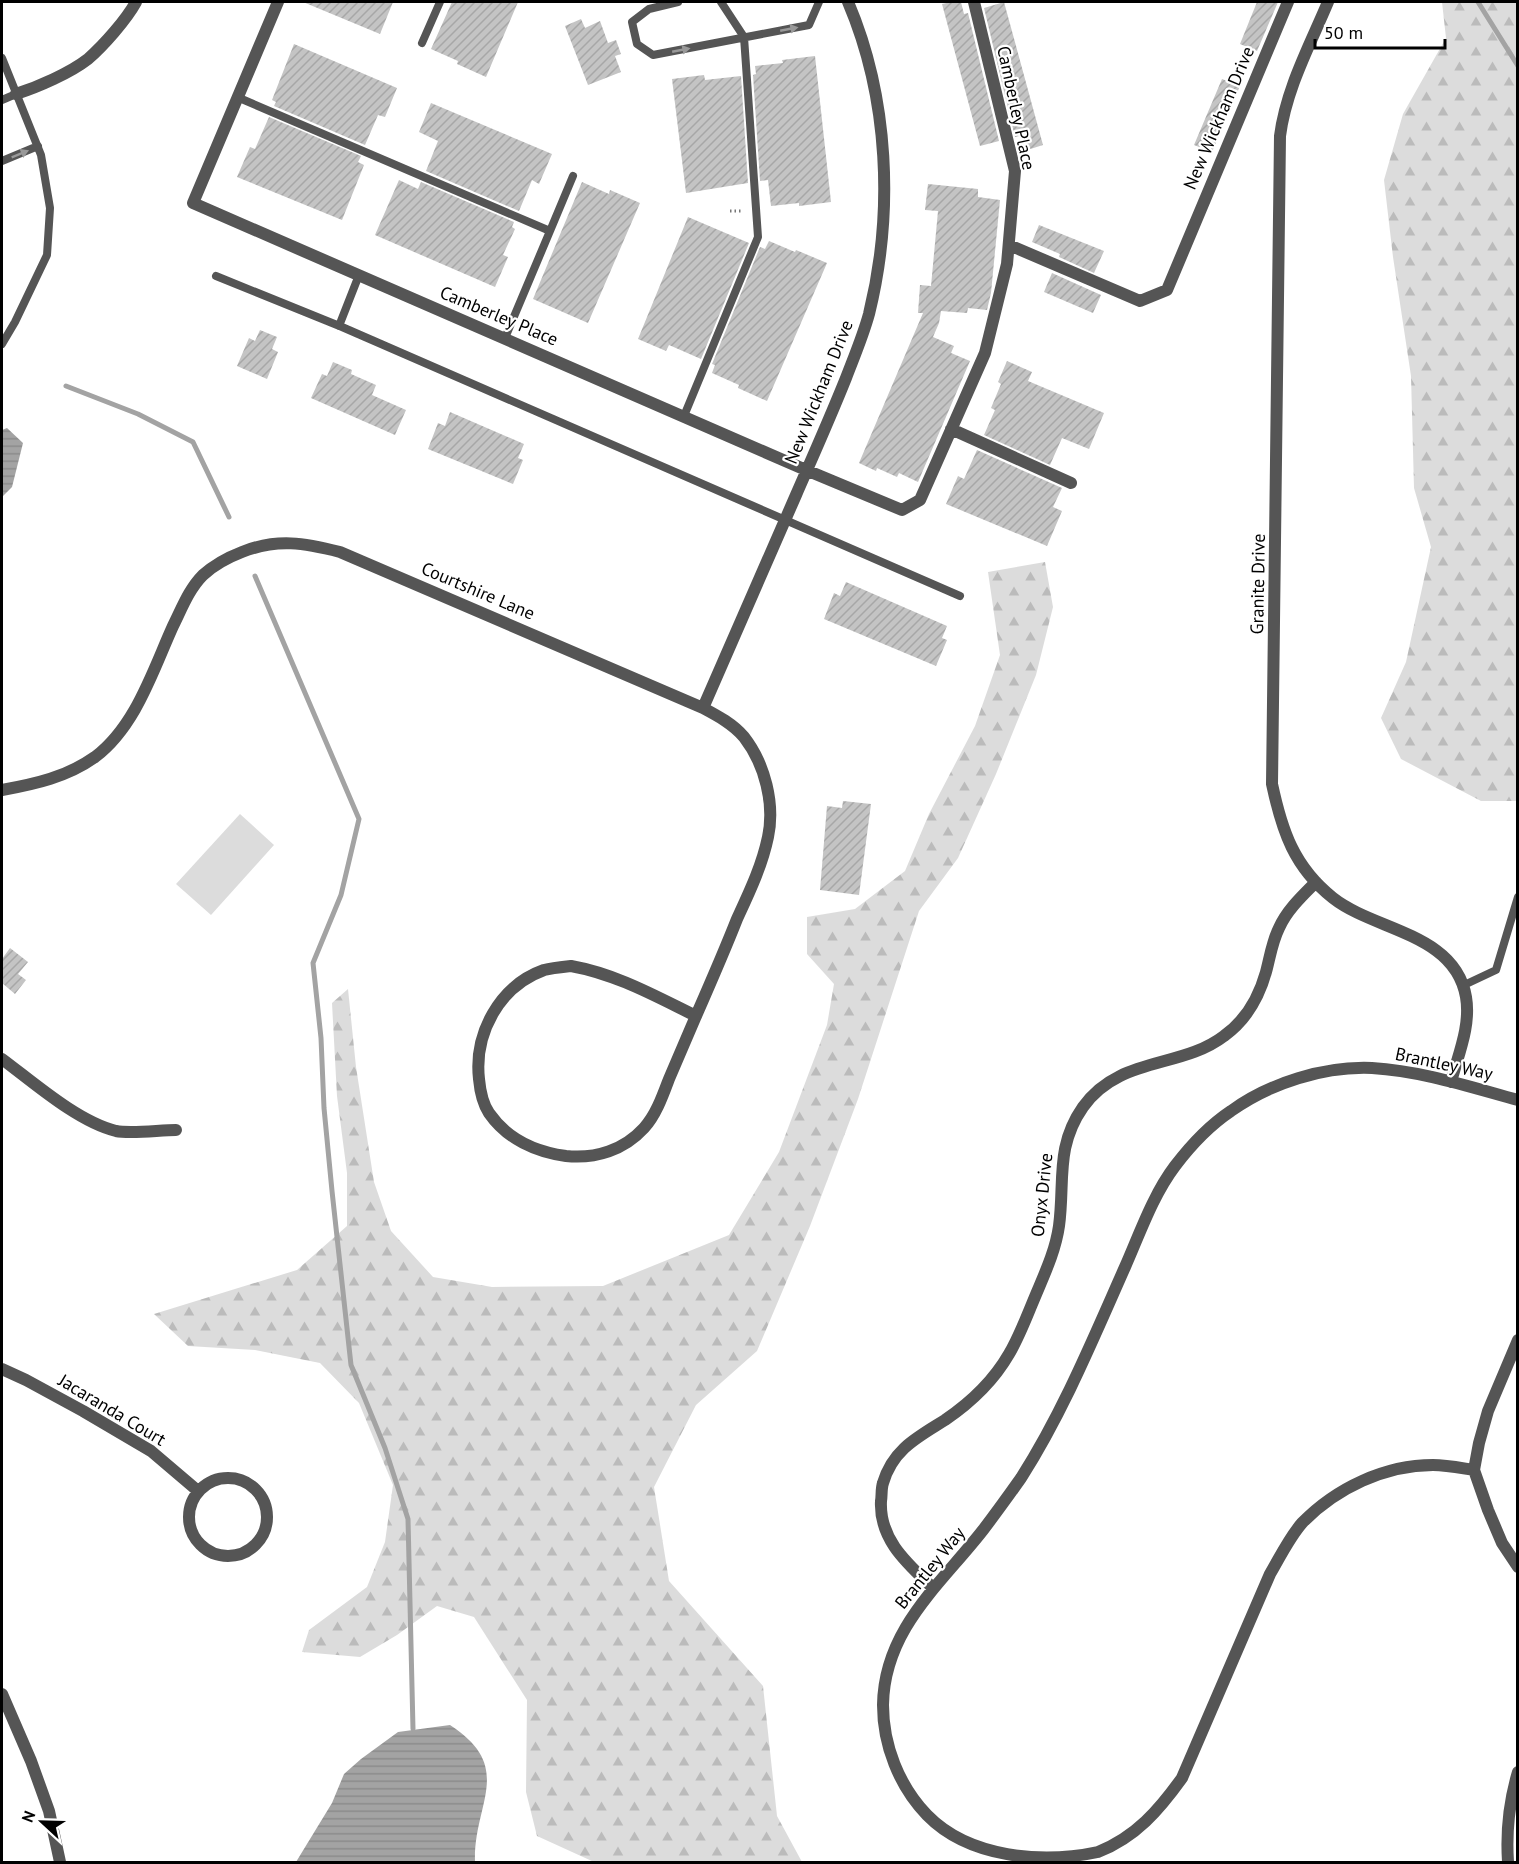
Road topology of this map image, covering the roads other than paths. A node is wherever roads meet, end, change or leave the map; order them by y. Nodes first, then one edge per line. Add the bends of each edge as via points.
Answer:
1 (136, 2) edge
2 (278, 2) edge
3 (440, 2) edge
4 (678, 2) edge
5 (721, 2) edge
6 (819, 2) edge
7 (848, 2) edge
8 (974, 2) edge
9 (1288, 2) edge
10 (1328, 2) edge
11 (744, 38) junction
12 (422, 43) dead end
13 (2, 58) edge
14 (16, 94) junction
15 (237, 97) junction
16 (2, 100) edge
17 (38, 146) junction
18 (2, 161) edge
19 (573, 176) dead end
20 (550, 231) junction
21 (1009, 245) junction
22 (359, 275) junction
23 (216, 276) dead end
24 (339, 326) junction
25 (505, 338) junction
26 (2, 344) edge
27 (684, 417) junction
28 (951, 429) junction
29 (806, 470) junction
30 (1071, 483) dead end
31 (785, 519) junction
32 (960, 596) dead end
33 (703, 708) junction
34 (2, 790) edge
35 (1316, 882) junction
36 (1518, 897) edge
37 (1462, 986) junction
38 (696, 1016) junction
39 (2, 1059) edge
40 (1451, 1082) junction
41 (1518, 1100) edge
42 (176, 1130) dead end
43 (1518, 1340) edge
44 (2, 1369) edge
45 (1474, 1470) junction
46 (198, 1491) junction
47 (1518, 1567) edge
48 (933, 1588) junction
49 (2, 1694) edge
50 (1518, 1772) edge
51 (60, 1863) edge
52 (1508, 1863) edge

1 - 14 street via 87,59 42,86
2 - 15 street, Camberley Place
3 - 12 lane
4 -> 11 lane via 649,9 632,22 637,44 653,55
5 - 11 lane
11 -> 6 lane via 809,25
7 - 29 street, New Wickham Drive via 872,73 884,204 870,306 859,346
8 - 21 street, Camberley Place via 1015,171
9 - 21 street, New Wickham Drive via 1167,290 1140,302
10 - 35 street, Granite Drive via 1289,95 1280,136 1272,784 1284,832
11 - 27 lane via 758,237
13 - 14 lane
14 - 16 lane
14 - 17 lane
15 - 20 lane
15 - 22 street, Camberley Place via 193,203
18 -> 17 lane
17 - 26 lane via 50,208 46,255
19 - 20 lane
20 - 25 lane
21 - 28 street, Camberley Place via 985,353
22 - 24 lane
22 - 25 street, Camberley Place
23 - 24 lane
24 - 31 lane
25 - 27 street, Camberley Place
27 - 29 street, Camberley Place
28 - 29 street, Camberley Place via 920,500 902,510
28 - 30 street
29 - 31 street, New Wickham Drive
31 - 32 lane
31 - 33 street, New Wickham Drive
33 - 34 street, Courtshire Lane via 340,552 284,543 255,547 227,558 204,575 186,598 132,714 95,757 46,782
33 - 38 street, Courtshire Lane via 744,737 766,782 771,810 758,872
35 - 37 street, Granite Drive via 1353,910 1437,951 1449,962
35 - 48 street, Onyx Drive via 1280,926 1259,993 1238,1024 1223,1037 1190,1054 1121,1076 1094,1095 1071,1129 1062,1162 1054,1248 1009,1355 965,1404 906,1445 892,1462 882,1484 881,1511 886,1536 899,1555
36 - 37 lane via 1496,970
37 - 40 street, Granite Drive via 1468,1014
38 - 38 street, Courtshire Lane via 660,1101 646,1126 628,1143 605,1153 578,1157 551,1154 506,1133 488,1112 477,1065 487,1025 510,990 545,970 570,966 593,970
39 - 42 street via 97,1125 118,1132
40 - 41 street, Brantley Way
40 - 48 street, Brantley Way via 1404,1071 1332,1071 1266,1090 1230,1111 1199,1138 1174,1168 1153,1204 1049,1430 983,1530
43 - 45 street via 1488,1411
44 - 46 street, Jacaranda Court via 151,1451
45 - 47 street via 1502,1544
45 - 48 street, Brantley Way via 1434,1465 1367,1478 1336,1495 1302,1524 1270,1574 1182,1778 1162,1806 1134,1832 1099,1852 1062,1862 1006,1858 973,1846 927,1815 894,1764 883,1703 887,1674 897,1642
46 - 46 street via 219,1478 238,1479 254,1487 267,1508 264,1533 256,1544 233,1556 219,1555 202,1546 191,1529 189,1516
49 - 51 street via 32,1761 49,1811
50 - 52 street via 1511,1793 1506,1838

